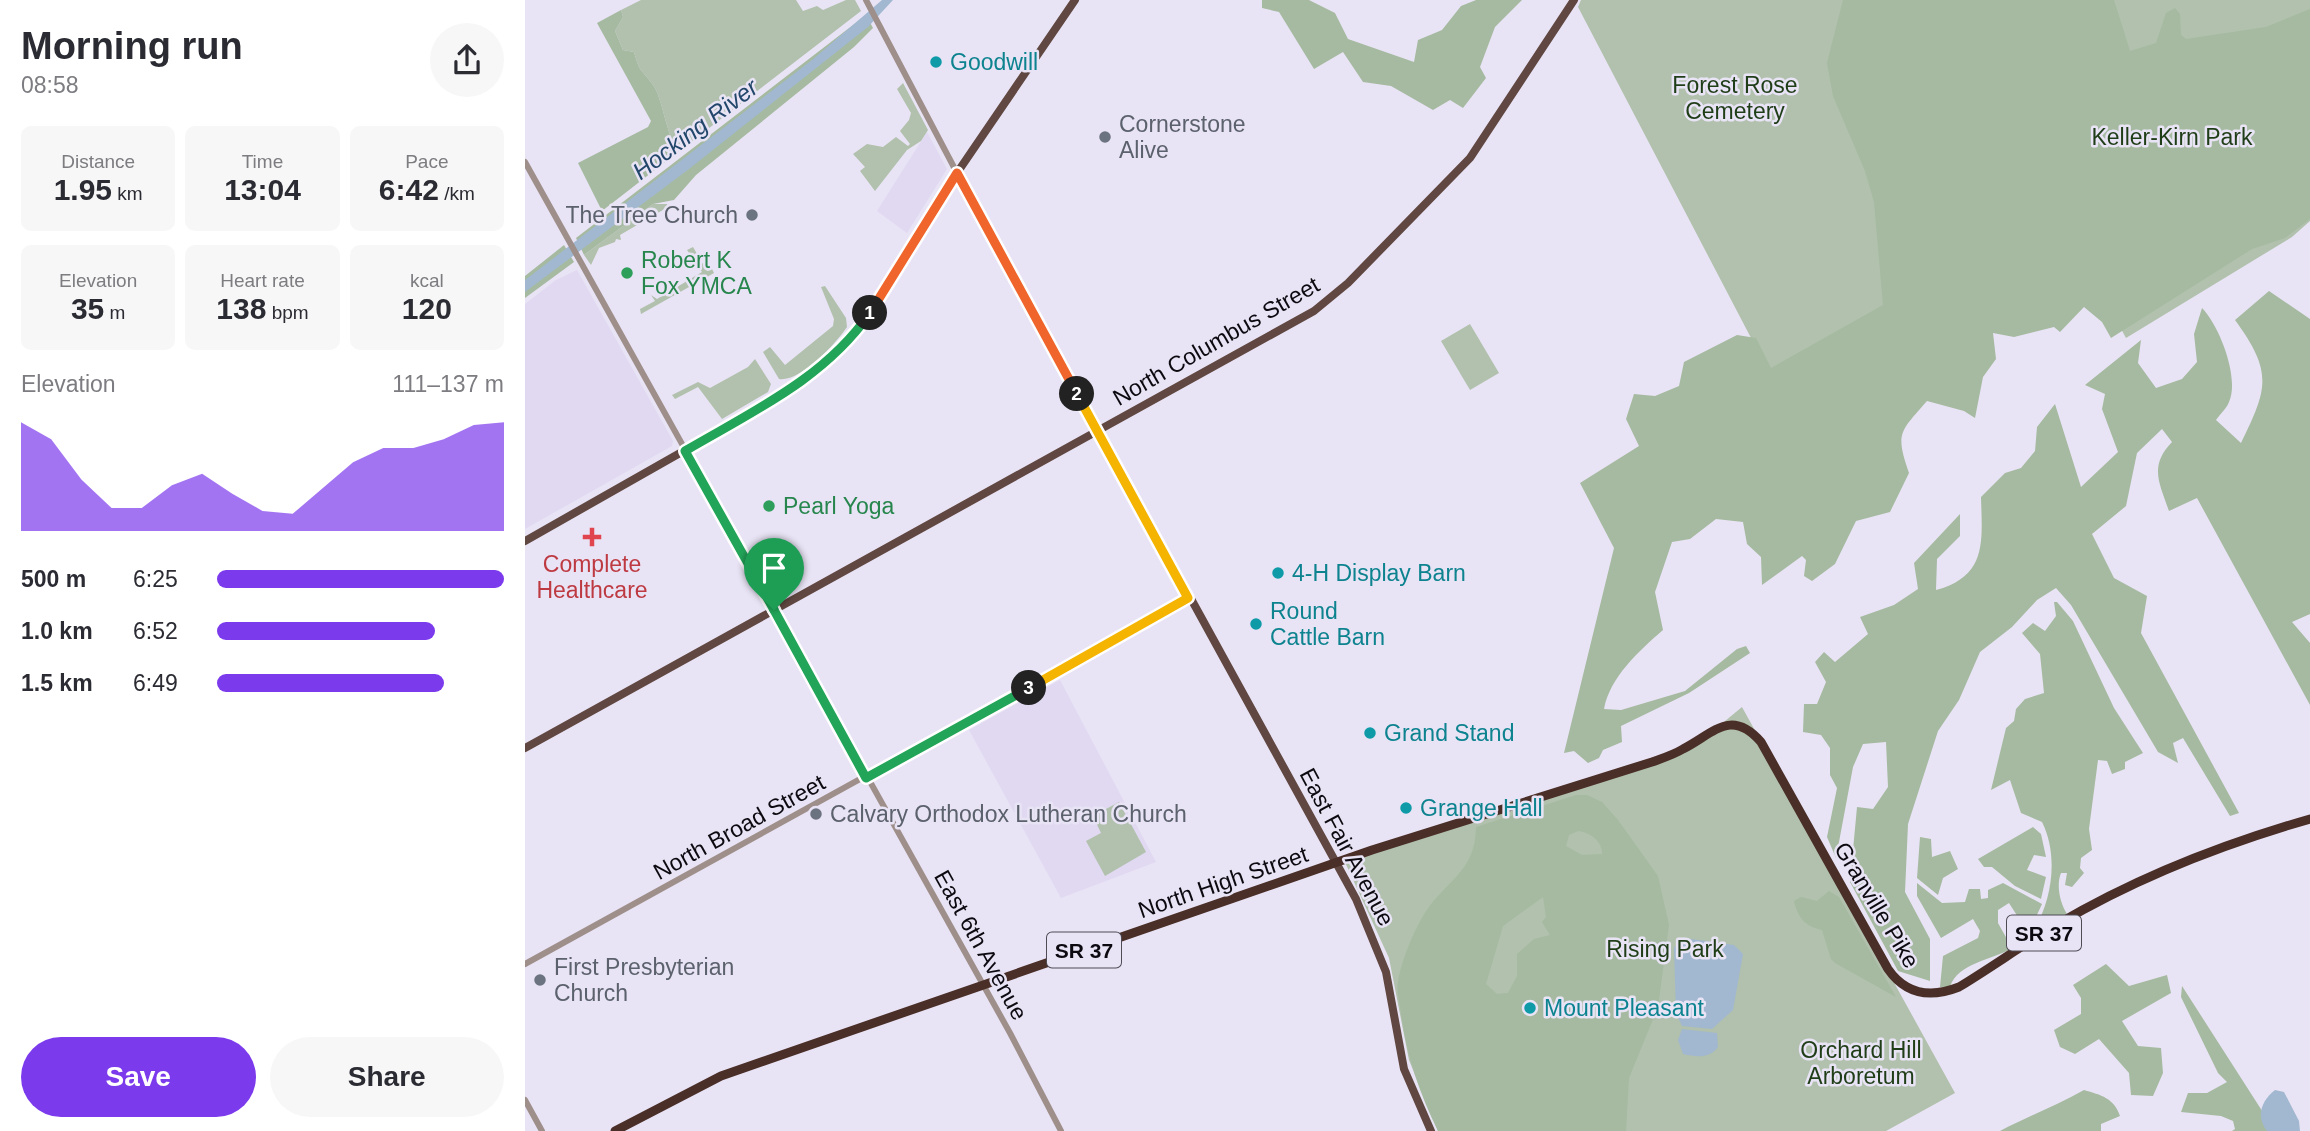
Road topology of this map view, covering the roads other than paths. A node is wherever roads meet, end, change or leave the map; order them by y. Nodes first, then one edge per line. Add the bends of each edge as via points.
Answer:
1 (1075, 0) edge
2 (1574, 0) edge
3 (868, 3) edge
4 (525, 162) edge
5 (957, 173) junction
6 (1097, 431) junction
7 (685, 451) junction
8 (525, 541) edge
9 (1188, 598) junction
10 (774, 610) junction
11 (1729, 724) joint
12 (525, 748) edge
13 (866, 778) junction
14 (2310, 819) edge
15 (1337, 863) junction
16 (525, 964) edge
17 (982, 985) junction
18 (525, 1100) edge
19 (542, 1131) edge
20 (615, 1131) edge
21 (1061, 1131) edge
22 (1431, 1131) edge

1 - 5 main road
2 - 6 main road, North Columbus Street via 1475,152 1344,286 1305,316
3 - 5 street
4 - 7 street, East 6th Avenue
5 - 6 main road, East Fair Avenue
5 - 7 main road via 877,302 844,346 805,381
6 - 9 main road, East Fair Avenue
6 - 10 main road, North Columbus Street
7 - 8 main road
7 - 10 street, East 6th Avenue
9 - 13 street, North Broad Street
9 - 15 main road, East Fair Avenue
10 - 12 main road, North Columbus Street
10 - 13 street, East 6th Avenue
11 - 14 highway, Granville Pike / SR 37 via 1746,728 1761,742 1888,969 1905,987 1923,994 1959,987 2070,917 2165,871
11 - 15 highway, North High Street / SR 37 via 1660,759
13 - 16 street, North Broad Street
13 - 17 street, East 6th Avenue
15 - 17 highway, North High Street / SR 37
15 - 22 main road, East Fair Avenue via 1383,960 1404,1069
17 - 20 highway, North High Street / SR 37 via 706,1081
17 - 21 street, East 6th Avenue
18 - 19 street

